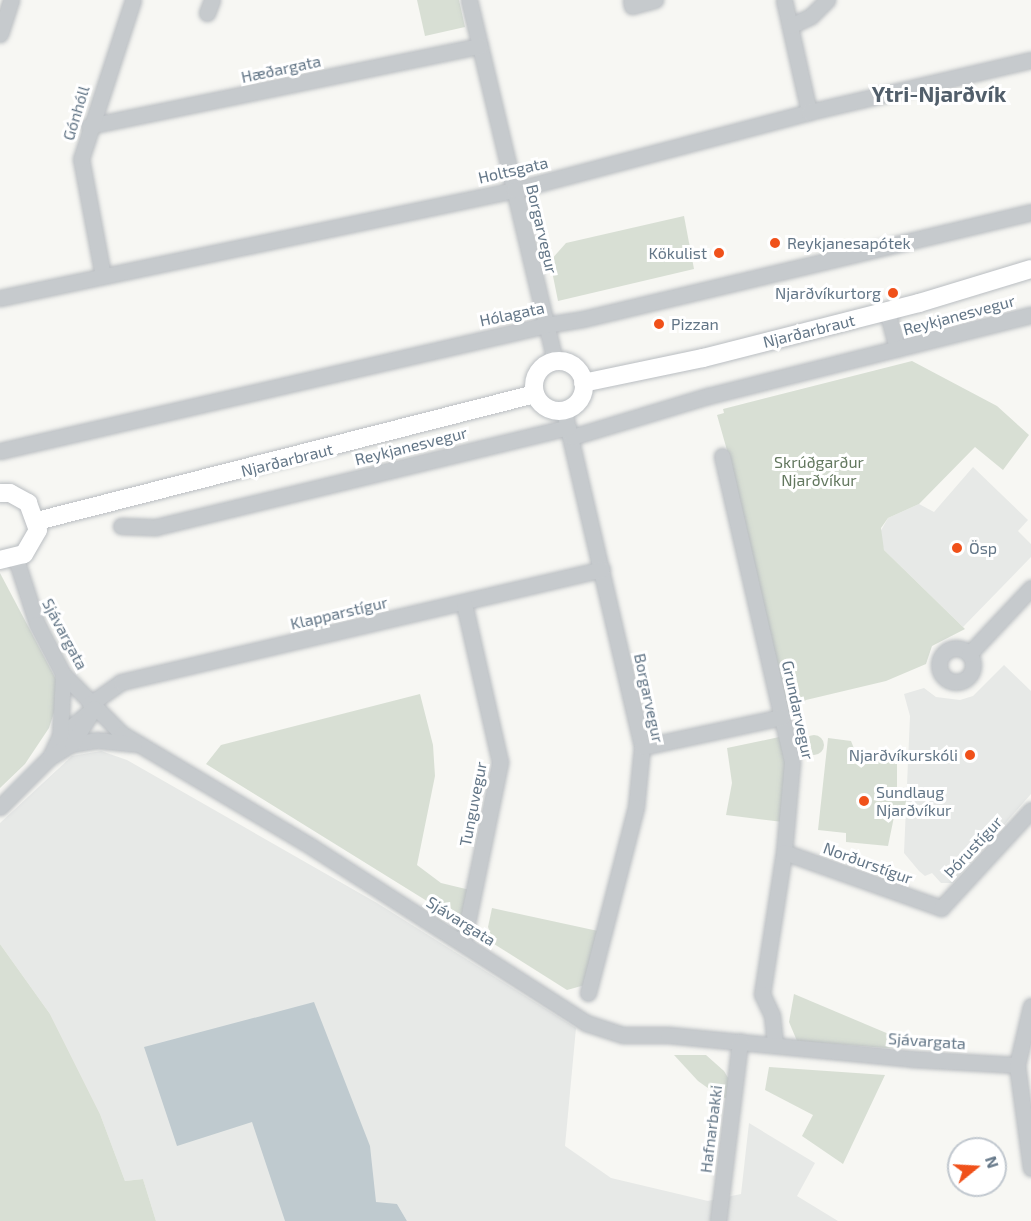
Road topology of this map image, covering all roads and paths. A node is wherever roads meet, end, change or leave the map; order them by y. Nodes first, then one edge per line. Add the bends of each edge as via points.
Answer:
1 (11, 0) edge
2 (133, 0) edge
3 (469, 0) edge
4 (631, 0) edge
5 (655, 0) edge
6 (784, 0) edge
7 (827, 0) edge
8 (790, 26) junction
9 (0, 34) edge
10 (480, 46) junction
11 (1031, 60) edge
12 (809, 112) junction
13 (89, 126) junction
14 (514, 190) junction
15 (1031, 212) edge
16 (1031, 269) edge
17 (103, 276) junction
18 (0, 298) edge
19 (887, 311) junction
20 (1031, 315) edge
21 (546, 325) junction
22 (897, 349) junction
23 (555, 362) junction
24 (583, 383) junction
25 (535, 394) junction
26 (568, 425) junction
27 (0, 451) edge
28 (722, 456) dead end
29 (0, 493) edge
30 (37, 521) junction
31 (122, 526) dead end
32 (8, 559) edge
33 (602, 569) junction
34 (1031, 588) edge
35 (464, 603) junction
36 (969, 654) dead end
37 (63, 674) junction
38 (92, 706) junction
39 (782, 717) junction
40 (66, 740) junction
41 (137, 745) junction
42 (642, 747) junction
43 (0, 807) edge
44 (1031, 810) edge
45 (784, 852) junction
46 (940, 908) joint
47 (463, 943) junction
48 (588, 993) dead end
49 (1031, 1005) edge
50 (740, 1041) junction
51 (775, 1044) junction
52 (1017, 1065) junction
53 (1031, 1168) edge
54 (718, 1221) edge

1 - 9 street
2 - 13 street, Gónhóll
3 - 10 street, Borgarvegur
4 - 5 street via 632,6
6 - 8 street
7 - 8 street via 811,16
8 - 12 street
10 - 13 street, Hæðargata
10 - 14 street, Borgarvegur
11 - 12 street, Holtsgata
12 - 14 street, Holtsgata
13 - 17 street, Gónhóll via 81,159
14 - 17 street, Holtsgata
14 - 21 street, Borgarvegur
15 - 21 street, Hólagata
16 - 19 main road, Njarðarbraut
17 - 18 street, Holtsgata
19 - 22 street, Reykjanesvegur
19 - 24 main road, Njarðarbraut via 703,358
20 - 22 street, Reykjanesvegur
21 - 23 street, Borgarvegur
21 - 27 street, Hólagata
22 - 26 street, Reykjanesvegur via 708,396
23 - 24 main road via 576,369
23 - 25 main road via 535,377
24 - 26 main road
25 - 26 main road
25 - 30 main road, Njarðarbraut
26 - 31 street, Reykjanesvegur via 156,527
26 - 33 street, Borgarvegur
28 - 39 street, Grundarvegur
29 - 30 main road via 10,493 28,503
30 - 32 main road via 31,548
32 - 37 street, Sjávargata
33 - 35 street, Klapparstígur
33 - 42 street, Borgarvegur
34 - 36 street
35 - 38 street, Klapparstígur via 121,682
35 - 47 street, Tunguvegur via 500,762
37 - 38 street, Sjávargata
37 - 40 street
38 - 40 street
38 - 41 street, Sjávargata
39 - 42 street
39 - 45 street, Grundarvegur via 792,762
40 - 41 street
40 - 43 street
41 - 47 street, Sjávargata via 312,847
42 - 48 street, Borgarvegur via 636,807
44 - 46 street, Þórustígur
45 - 46 street, Norðurstígur
45 - 51 street, Grundarvegur via 762,994 772,1015
47 - 50 street, Sjávargata via 607,1033
49 - 52 street
50 - 51 street, Sjávargata
50 - 54 street, Hafnarbakki
51 - 52 street, Sjávargata via 912,1059
52 - 53 street

